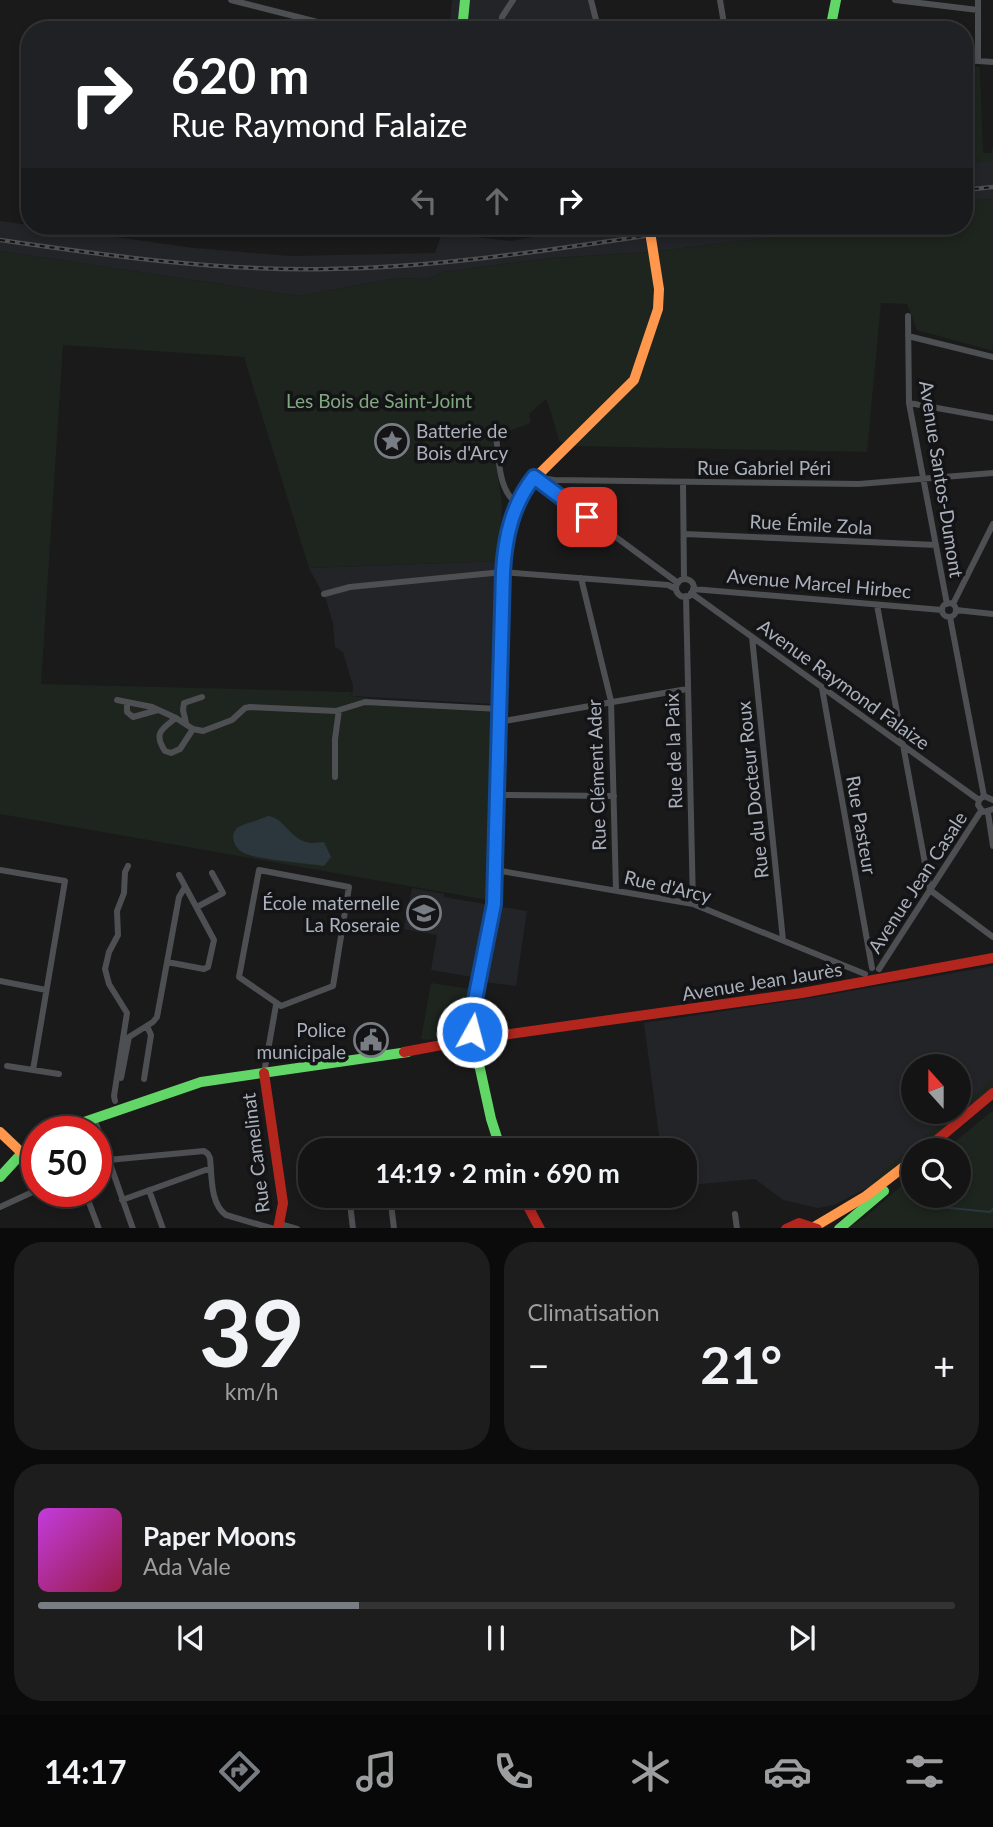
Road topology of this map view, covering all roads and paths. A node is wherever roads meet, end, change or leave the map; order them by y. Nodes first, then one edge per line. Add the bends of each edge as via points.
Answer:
1 (231, 0) edge
2 (462, 0) edge
3 (513, 0) edge
4 (591, 0) edge
5 (720, 0) edge
6 (836, 0) edge
7 (895, 0) edge
8 (978, 0) edge
9 (978, 10) junction
10 (314, 21) edge
11 (460, 21) edge
12 (502, 21) edge
13 (596, 21) edge
14 (724, 21) edge
15 (832, 21) edge
16 (973, 61) edge
17 (978, 61) junction
18 (993, 62) edge
19 (651, 235) edge
20 (908, 316) dead end
21 (908, 336) junction
22 (993, 357) edge
23 (909, 403) junction
24 (993, 418) edge
25 (496, 437) dead end
26 (993, 473) edge
27 (534, 477) junction
28 (924, 479) junction
29 (683, 482) junction
30 (517, 504) junction
31 (993, 524) edge
32 (685, 534) junction
33 (936, 545) junction
34 (503, 572) junction
35 (581, 578) junction
36 (679, 584) junction
37 (690, 593) junction
38 (324, 594) dead end
39 (877, 605) junction
40 (950, 607) junction
41 (993, 614) edge
42 (950, 617) junction
43 (752, 637) junction
44 (822, 688) junction
45 (687, 689) junction
46 (202, 697) dead end
47 (117, 701) dead end
48 (611, 701) junction
49 (127, 703) junction
50 (499, 709) junction
51 (159, 710) junction
52 (340, 710) junction
53 (176, 718) junction
54 (499, 722) junction
55 (190, 727) junction
56 (902, 744) junction
57 (335, 777) dead end
58 (497, 795) junction
59 (614, 796) junction
60 (988, 797) edge
61 (987, 811) edge
62 (993, 846) edge
63 (128, 866) dead end
64 (0, 870) edge
65 (495, 870) junction
66 (212, 873) dead end
67 (179, 875) dead end
68 (185, 887) junction
69 (616, 890) junction
70 (930, 890) junction
71 (693, 904) junction
72 (197, 907) junction
73 (993, 937) edge
74 (783, 940) junction
75 (993, 958) edge
76 (167, 962) junction
77 (878, 972) junction
78 (866, 978) junction
79 (0, 981) edge
80 (47, 990) junction
81 (276, 1004) junction
82 (147, 1026) junction
83 (476, 1043) junction
84 (7, 1066) dead end
85 (33, 1070) junction
86 (264, 1073) junction
87 (59, 1074) dead end
88 (144, 1079) dead end
89 (993, 1093) edge
90 (993, 1101) edge
91 (116, 1105) junction
92 (96, 1116) edge
93 (0, 1132) edge
94 (496, 1138) edge
95 (939, 1138) edge
96 (948, 1138) edge
97 (21, 1152) edge
98 (21, 1154) edge
99 (112, 1158) edge
100 (211, 1168) junction
101 (901, 1169) edge
102 (112, 1170) edge
103 (0, 1177) edge
104 (901, 1177) edge
105 (149, 1190) junction
106 (21, 1197) edge
107 (122, 1200) junction
108 (0, 1207) edge
109 (91, 1207) edge
110 (351, 1208) edge
111 (392, 1208) edge
112 (523, 1208) edge
113 (529, 1208) edge
114 (735, 1214) dead end
115 (277, 1227) edge
116 (99, 1228) edge
117 (133, 1228) edge
118 (163, 1228) edge
119 (294, 1228) edge
120 (353, 1228) edge
121 (394, 1228) edge
122 (534, 1228) edge
123 (540, 1228) edge
124 (737, 1228) edge
125 (786, 1228) edge
126 (815, 1228) edge
127 (839, 1228) edge

1 - 10 street
2 - 11 main road
3 - 12 street
4 - 13 street
5 - 14 street
6 - 15 main road
7 - 9 street
8 - 9 street
9 - 17 street
16 - 17 street
17 - 18 street
19 - 27 main road via 658,309 634,380
20 - 21 street, Avenue Santos-Dumont
21 - 22 street
21 - 23 street, Avenue Santos-Dumont
23 - 24 street
23 - 28 street, Avenue Santos-Dumont
25 - 30 street via 505,491
26 - 28 street, Rue Gabriel Péri
27 - 29 street, Rue Gabriel Péri
27 - 30 main road
27 - 36 street
28 - 29 street, Rue Gabriel Péri via 859,484
28 - 33 street, Avenue Santos-Dumont
29 - 32 street
30 - 34 main road via 508,530
31 - 40 street
32 - 33 street, Rue Émile Zola
32 - 36 street
33 - 40 street, Avenue Santos-Dumont
34 - 35 street
34 - 38 street via 350,587
34 - 50 main road
35 - 36 street
35 - 48 street, Rue Clément Ader
36 - 37 street via 678,594
36 - 37 street via 691,582
37 - 39 street, Avenue Marcel Hirbec
37 - 43 street, Avenue Raymond Falaize
37 - 45 street, Rue de la Paix
39 - 40 street, Avenue Marcel Hirbec
39 - 56 street
40 - 41 street, Avenue Marcel Hirbec
40 - 42 street
40 - 42 street via 944,616
42 - 60 street
43 - 44 street, Avenue Raymond Falaize
43 - 74 street, Rue du Docteur Roux
44 - 56 street, Avenue Raymond Falaize
44 - 77 street, Rue Pasteur
45 - 48 street
45 - 71 street, Rue de la Paix
46 - 55 street via 184,703 184,718
47 - 49 street
48 - 54 street
48 - 59 street, Rue Clément Ader
49 - 51 street
49 - 51 street via 127,712 133,717
50 - 52 street via 365,702
50 - 54 main road
51 - 53 street
52 - 55 street via 245,708 232,720 204,731
52 - 57 street
53 - 55 street
53 - 55 street via 159,734 165,751 180,749
54 - 58 main road
56 - 60 street, Avenue Raymond Falaize
56 - 70 street
58 - 59 street
58 - 65 main road
59 - 69 street, Rue Clément Ader
60 - 61 street via 978,807
61 - 62 street
61 - 70 street, Avenue Jean Casale
63 - 91 street via 117,911 118,934 106,960 107,977 127,1013
64 - 80 street via 65,881
65 - 69 street, Rue d'Arcy
65 - 83 main road via 494,904 472,1021
66 - 72 street via 223,892
67 - 68 street
68 - 72 street
68 - 76 street via 179,897
69 - 71 street, Rue d'Arcy
70 - 73 street
70 - 77 street, Avenue Jean Casale
71 - 74 street, Rue d'Arcy
72 - 76 street via 214,940 210,963 204,969
74 - 78 street, Rue d'Arcy
75 - 77 main road, Avenue Jean Jaurès
76 - 82 street via 157,1017
77 - 78 main road, Avenue Jean Jaurès
77 - 78 street
78 - 83 main road, Avenue Jean Jaurès via 769,999
79 - 80 street
80 - 85 street
81 - 81 street via 333,985 349,887 259,870 239,977
81 - 86 street
82 - 88 street via 151,1035
82 - 91 street via 129,1037
83 - 86 main road, Avenue Jean Jaurès
83 - 94 main road
84 - 85 street
85 - 87 street
86 - 91 main road, Avenue Jean Jaurès via 188,1085
86 - 115 main road, Rue Camelinat via 283,1203
89 - 95 main road
90 - 96 main road
91 - 92 main road, Avenue Jean Jaurès
93 - 97 main road
98 - 103 main road
99 - 100 street via 204,1151
100 - 105 street
100 - 115 street via 220,1211
101 - 126 main road
102 - 107 street
104 - 127 main road
105 - 107 street
105 - 118 street
106 - 108 street
107 - 117 street
109 - 116 street
110 - 120 street
111 - 121 street
112 - 122 main road
113 - 123 main road
114 - 124 street
115 - 119 street
125 - 126 main road via 799,1223

